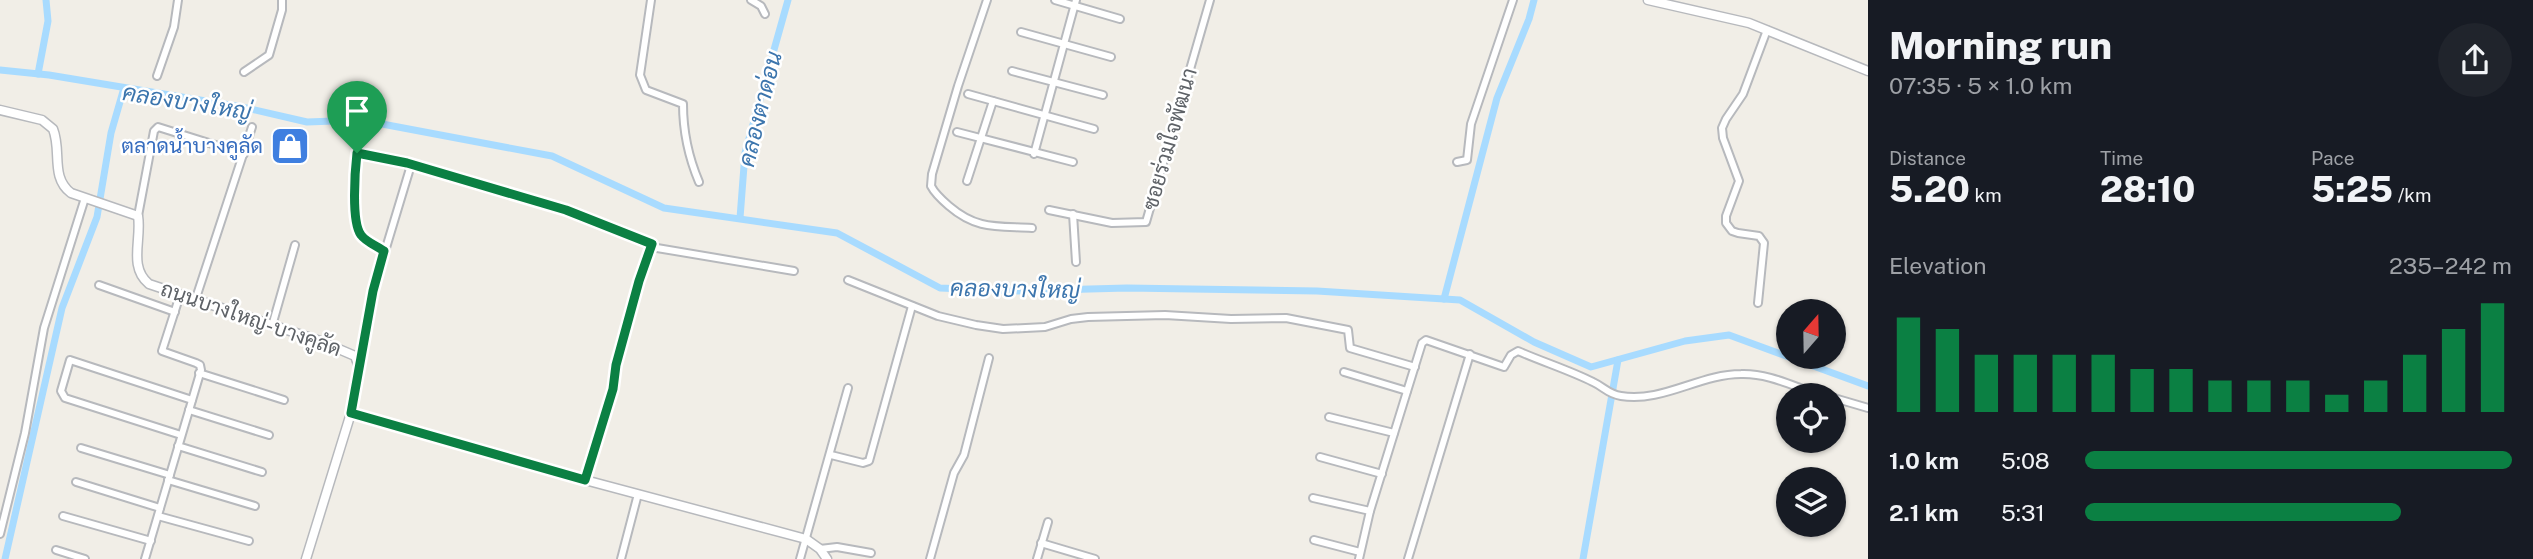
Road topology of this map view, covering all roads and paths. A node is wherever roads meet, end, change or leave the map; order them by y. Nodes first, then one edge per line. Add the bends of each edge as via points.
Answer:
1 (178, 0) edge
2 (282, 0) edge
3 (651, 0) edge
4 (751, 0) edge
5 (987, 0) edge
6 (1055, 0) edge
7 (1210, 0) edge
8 (1513, 0) edge
9 (1648, 0) edge
10 (1075, 3) edge
11 (765, 14) dead end
12 (1120, 19) dead end
13 (1768, 30) junction
14 (1021, 32) dead end
15 (1064, 44) junction
16 (1111, 57) dead end
17 (1012, 71) dead end
18 (1868, 71) edge
19 (244, 72) dead end
20 (157, 76) dead end
21 (1054, 82) junction
22 (968, 94) dead end
23 (1103, 95) dead end
24 (993, 101) junction
25 (0, 110) edge
26 (1045, 116) junction
27 (252, 127) dead end
28 (1094, 130) dead end
29 (957, 132) dead end
30 (358, 139) dead end
31 (982, 140) junction
32 (357, 153) junction
33 (1034, 153) junction
34 (244, 154) junction
35 (1073, 162) dead end
36 (1457, 162) dead end
37 (411, 165) junction
38 (967, 181) dead end
39 (699, 182) dead end
40 (87, 198) junction
41 (1049, 210) dead end
42 (1073, 215) junction
43 (138, 216) junction
44 (1032, 228) dead end
45 (295, 245) dead end
46 (651, 247) junction
47 (384, 251) junction
48 (1076, 262) dead end
49 (794, 271) dead end
50 (848, 280) dead end
51 (99, 285) dead end
52 (180, 295) junction
53 (195, 301) junction
54 (1758, 303) dead end
55 (912, 306) junction
56 (175, 312) junction
57 (272, 326) junction
58 (1470, 354) junction
59 (989, 358) dead end
60 (359, 361) junction
61 (1415, 367) junction
62 (1344, 372) dead end
63 (199, 373) junction
64 (1786, 383) edge
65 (848, 388) dead end
66 (1407, 391) junction
67 (192, 400) junction
68 (284, 400) dead end
69 (1846, 402) edge
70 (1868, 408) edge
71 (189, 410) junction
72 (351, 413) junction
73 (1329, 417) dead end
74 (1394, 433) junction
75 (181, 435) junction
76 (269, 435) dead end
77 (178, 446) junction
78 (82, 448) dead end
79 (831, 455) junction
80 (1321, 457) dead end
81 (262, 472) dead end
82 (1382, 474) junction
83 (169, 478) junction
84 (585, 480) junction
85 (76, 482) dead end
86 (638, 494) junction
87 (1313, 498) dead end
88 (255, 506) dead end
89 (159, 512) junction
90 (1370, 512) junction
91 (63, 516) dead end
92 (1048, 522) dead end
93 (0, 534) edge
94 (807, 539) junction
95 (1314, 540) dead end
96 (151, 541) junction
97 (248, 541) dead end
98 (1041, 543) junction
99 (820, 549) junction
100 (56, 551) dead end
101 (871, 553) dead end
102 (1359, 556) edge
103 (85, 559) edge
104 (146, 559) edge
105 (306, 559) edge
106 (621, 559) edge
107 (800, 559) edge
108 (827, 559) edge
109 (930, 559) edge
110 (1037, 559) edge
111 (1095, 559) edge
112 (1408, 559) edge

1 - 20 street
2 - 19 street via 269,55
3 - 39 street via 640,75 646,90 683,104 689,159
4 - 11 street
5 - 44 street via 931,186 969,221
6 - 10 street
7 - 42 street, ซอยร่วมใจพัฒนา via 1146,222 1112,223
8 - 36 street via 1471,124 1467,160
9 - 13 street
10 - 12 street
10 - 15 street
13 - 18 street
13 - 54 street via 1744,94 1722,128 1739,181 1726,223 1732,230 1759,236 1764,243
14 - 15 street
15 - 16 street
15 - 21 street
17 - 21 street
21 - 23 street
21 - 26 street
22 - 24 street
24 - 26 street
24 - 31 street
25 - 40 street via 48,124 55,134 61,184
26 - 28 street
26 - 33 street
27 - 34 street
29 - 31 street
30 - 32 street
31 - 33 street
31 - 38 street
32 - 37 street
32 - 47 street via 354,182 359,231
33 - 35 street
34 - 43 street via 158,127
34 - 53 street
37 - 46 street via 585,216 651,243
37 - 47 street
40 - 43 street
40 - 93 street via 44,328
41 - 42 street, ซอยร่วมใจพัฒนา
42 - 48 street
43 - 52 street, ถนนบางใหญ่-บางคูลัด via 139,274 149,284
45 - 57 street
46 - 49 street
46 - 84 street
47 - 60 street
50 - 55 street
51 - 56 street
52 - 53 street, ถนนบางใหญ่-บางคูลัด
52 - 56 street
53 - 57 street, ถนนบางใหญ่-บางคูลัด
55 - 61 street via 1003,329 1045,327 1088,317 1286,318 1349,330 1350,348
55 - 79 street via 869,461
56 - 63 street via 162,351 196,363
57 - 60 street, ถนนบางใหญ่-บางคูลัด via 351,352
58 - 61 street via 1426,340
58 - 64 street via 1504,367 1518,351 1622,397 1650,396 1725,375 1770,376
58 - 112 street
59 - 109 street
60 - 72 street, ถนนบางใหญ่-บางคูลัด
61 - 66 street
62 - 66 street
63 - 67 street
63 - 68 street
65 - 79 street
66 - 74 street
67 - 71 street
67 - 75 street via 70,360 61,391 65,398
69 - 70 street
71 - 75 street
71 - 76 street
72 - 84 street
72 - 105 street, ถนนบางใหญ่-บางคูลัด
73 - 74 street
74 - 82 street
75 - 77 street
77 - 81 street
77 - 83 street
78 - 83 street
79 - 94 street
80 - 82 street
82 - 90 street
83 - 88 street
83 - 89 street
84 - 86 street
85 - 89 street
86 - 94 street
86 - 106 street
87 - 90 street
89 - 96 street
89 - 97 street
90 - 102 street
91 - 96 street
92 - 98 street
94 - 99 street
94 - 107 street
95 - 102 street
96 - 104 street
98 - 110 street
98 - 111 street
99 - 101 street
99 - 108 street
100 - 103 street

